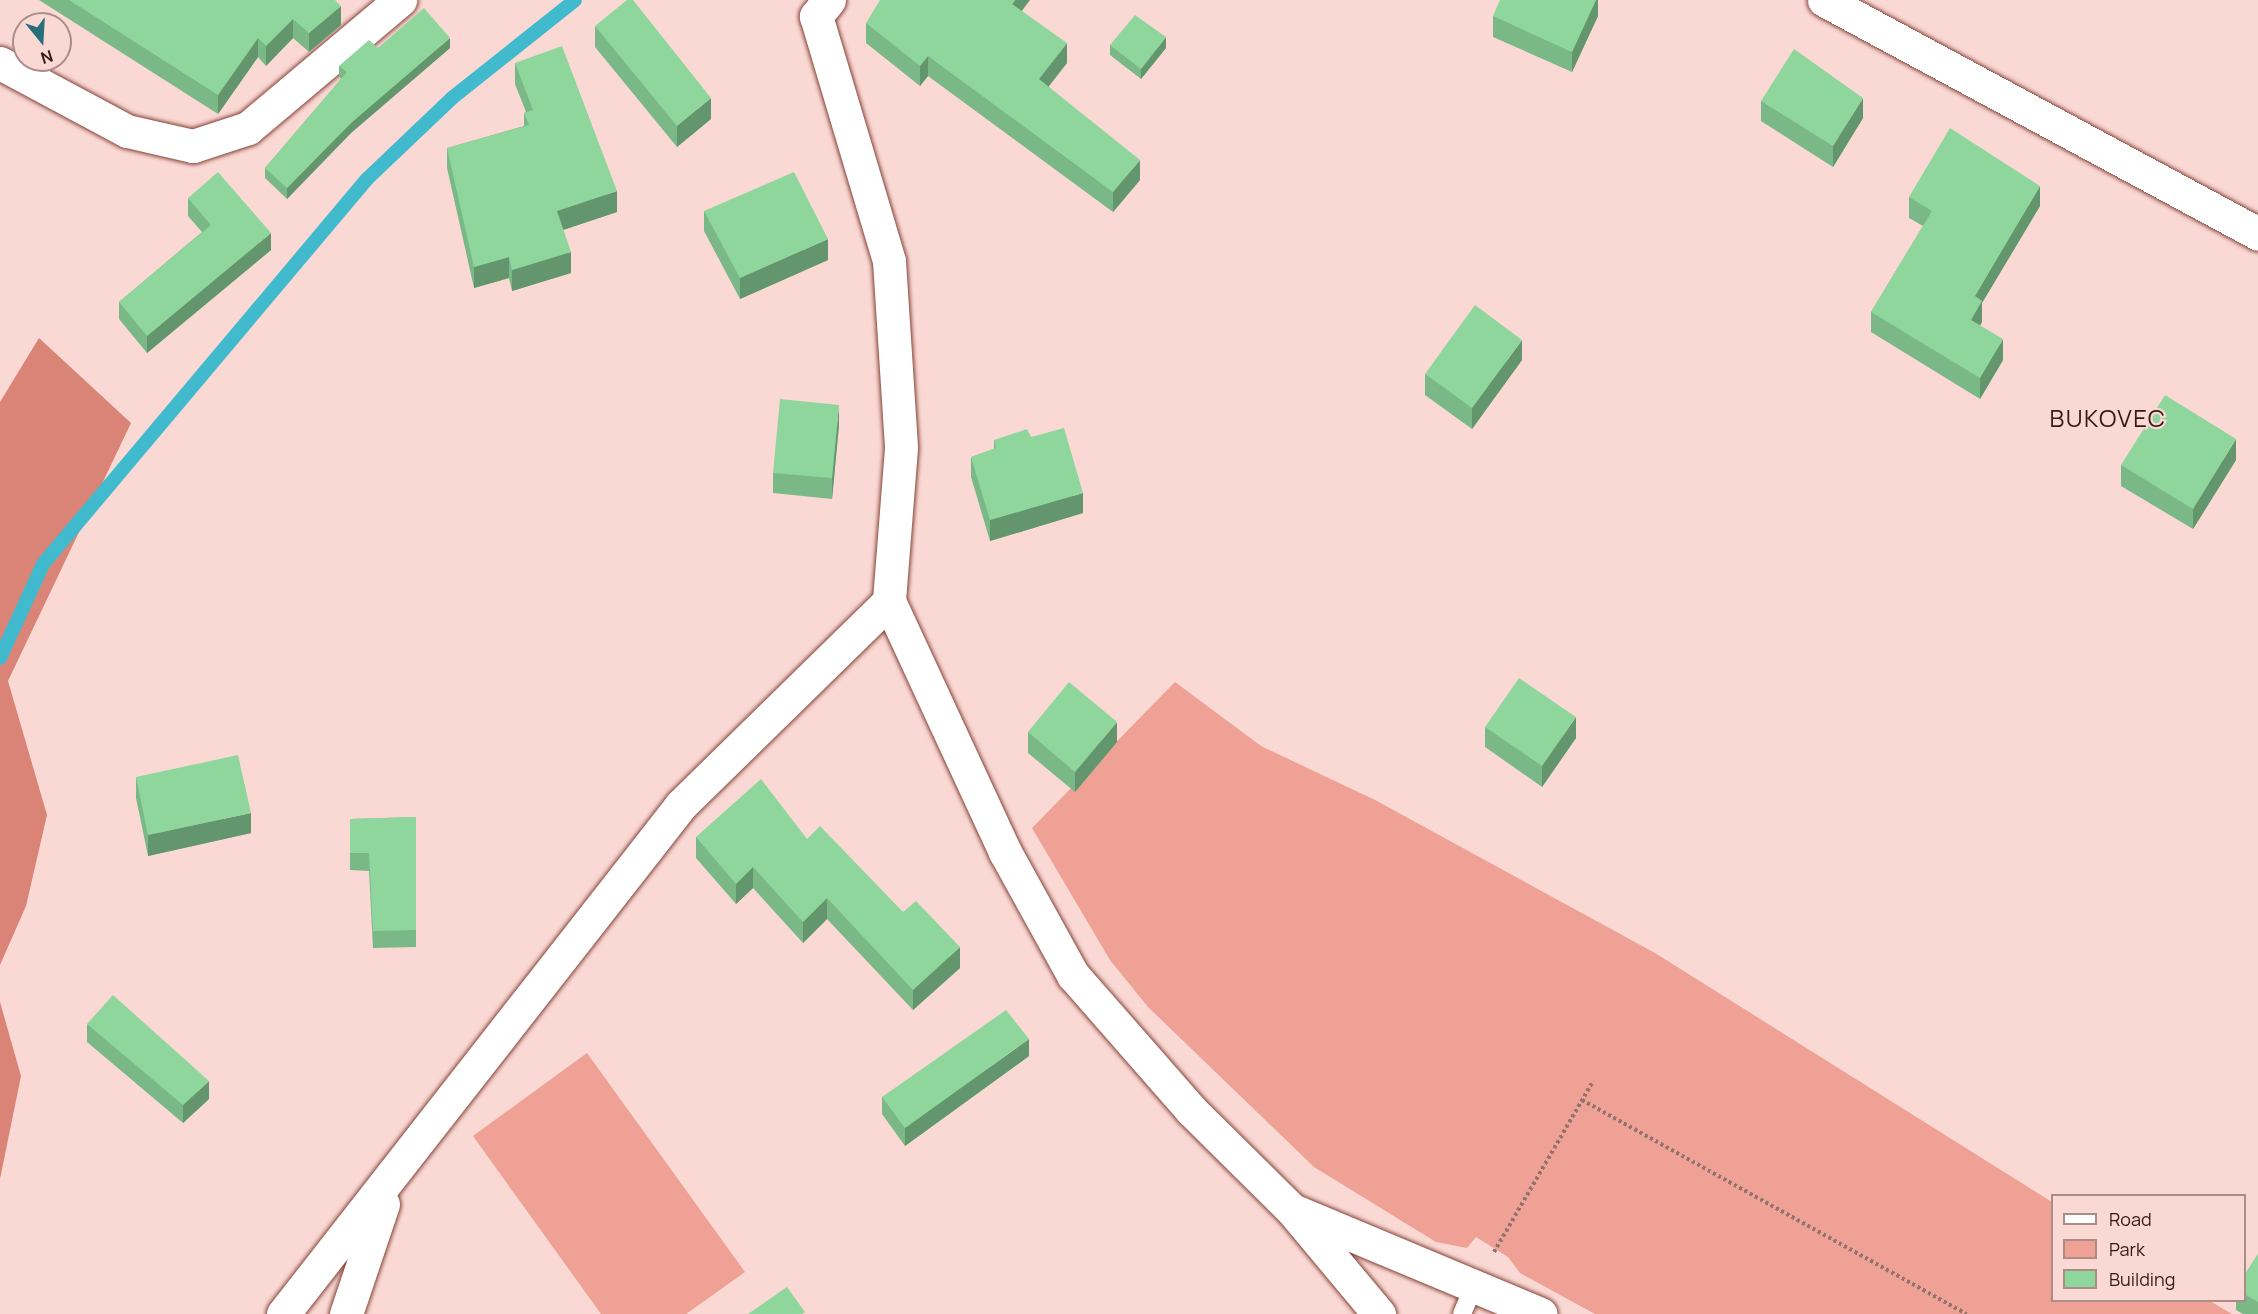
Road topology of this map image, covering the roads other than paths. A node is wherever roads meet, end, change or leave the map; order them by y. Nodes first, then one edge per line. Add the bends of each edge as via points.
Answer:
1 (400, 0) edge
2 (829, 0) edge
3 (1824, 0) edge
4 (0, 63) edge
5 (2258, 234) edge
6 (889, 601) junction
7 (391, 1182) junction
8 (1292, 1210) junction
9 (1468, 1300) edge
10 (283, 1314) edge
11 (346, 1314) edge
12 (1379, 1314) edge
13 (1541, 1314) edge

1 - 4 street via 248,128 193,146 127,130
2 - 6 street via 816,15 889,261 901,448
3 - 5 street
6 - 7 street via 681,804
6 - 8 street via 1005,852 1073,975 1191,1110
7 - 10 street
7 - 11 street
8 - 9 street
8 - 12 street
9 - 13 street

